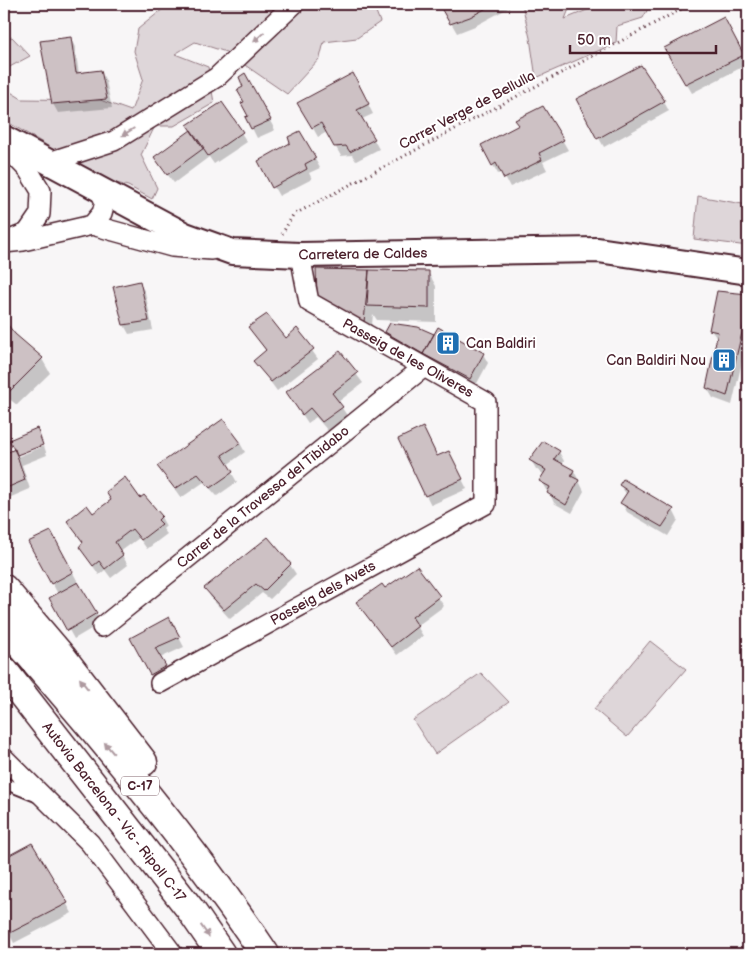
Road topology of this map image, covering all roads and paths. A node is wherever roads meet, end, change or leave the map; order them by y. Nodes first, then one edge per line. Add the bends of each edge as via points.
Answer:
1 (294, 4) edge
2 (691, 4) edge
3 (4, 138) edge
4 (4, 145) edge
5 (49, 162) junction
6 (99, 189) junction
7 (92, 225) junction
8 (4, 243) edge
9 (232, 252) junction
10 (270, 254) junction
11 (300, 255) junction
12 (748, 272) edge
13 (424, 367) junction
14 (486, 504) joint
15 (4, 589) edge
16 (4, 626) edge
17 (102, 627) dead end
18 (4, 671) edge
19 (160, 683) dead end
20 (4, 697) edge
21 (4, 758) edge
22 (4, 786) edge
23 (46, 801) junction
24 (230, 902) junction
25 (190, 909) junction
26 (173, 954) edge
27 (221, 954) edge
28 (265, 954) edge

1 -> 5 street via 217,77 114,141
2 - 10 path, Carrer Verge de Bellulla via 293,215
3 - 5 street, Carretera de Caldes
4 - 8 street via 28,170 41,191 40,214 27,233
5 - 6 street, Carretera de Caldes
6 - 7 street via 105,202 102,213
6 - 9 street, Carretera de Caldes via 185,234
7 - 8 street
7 - 9 street via 172,247
9 - 10 street, Carretera de Caldes
10 - 11 street, Carretera de Caldes
11 - 12 street, Carretera de Caldes via 598,250
11 - 13 street, Passeig de les Oliveres via 309,302
13 - 14 street, Passeig de les Oliveres via 486,402
13 - 17 street, Carrer de la Travessa del Tibidabo
14 - 19 street, Passeig dels Avets
24 -> 15 highway via 168,796 62,657
24 -> 16 highway, C-17 via 130,773
18 - 25 highway, Autovia Barcelona - Vic - Ripoll C-17 / C-17
20 - 25 highway via 40,732
21 - 23 street
22 - 23 lane via 9,785
23 - 26 street via 90,842
24 - 28 highway, C-17
25 -> 27 highway, Autovia Barcelona - Vic - Ripoll C-17 / C-17

